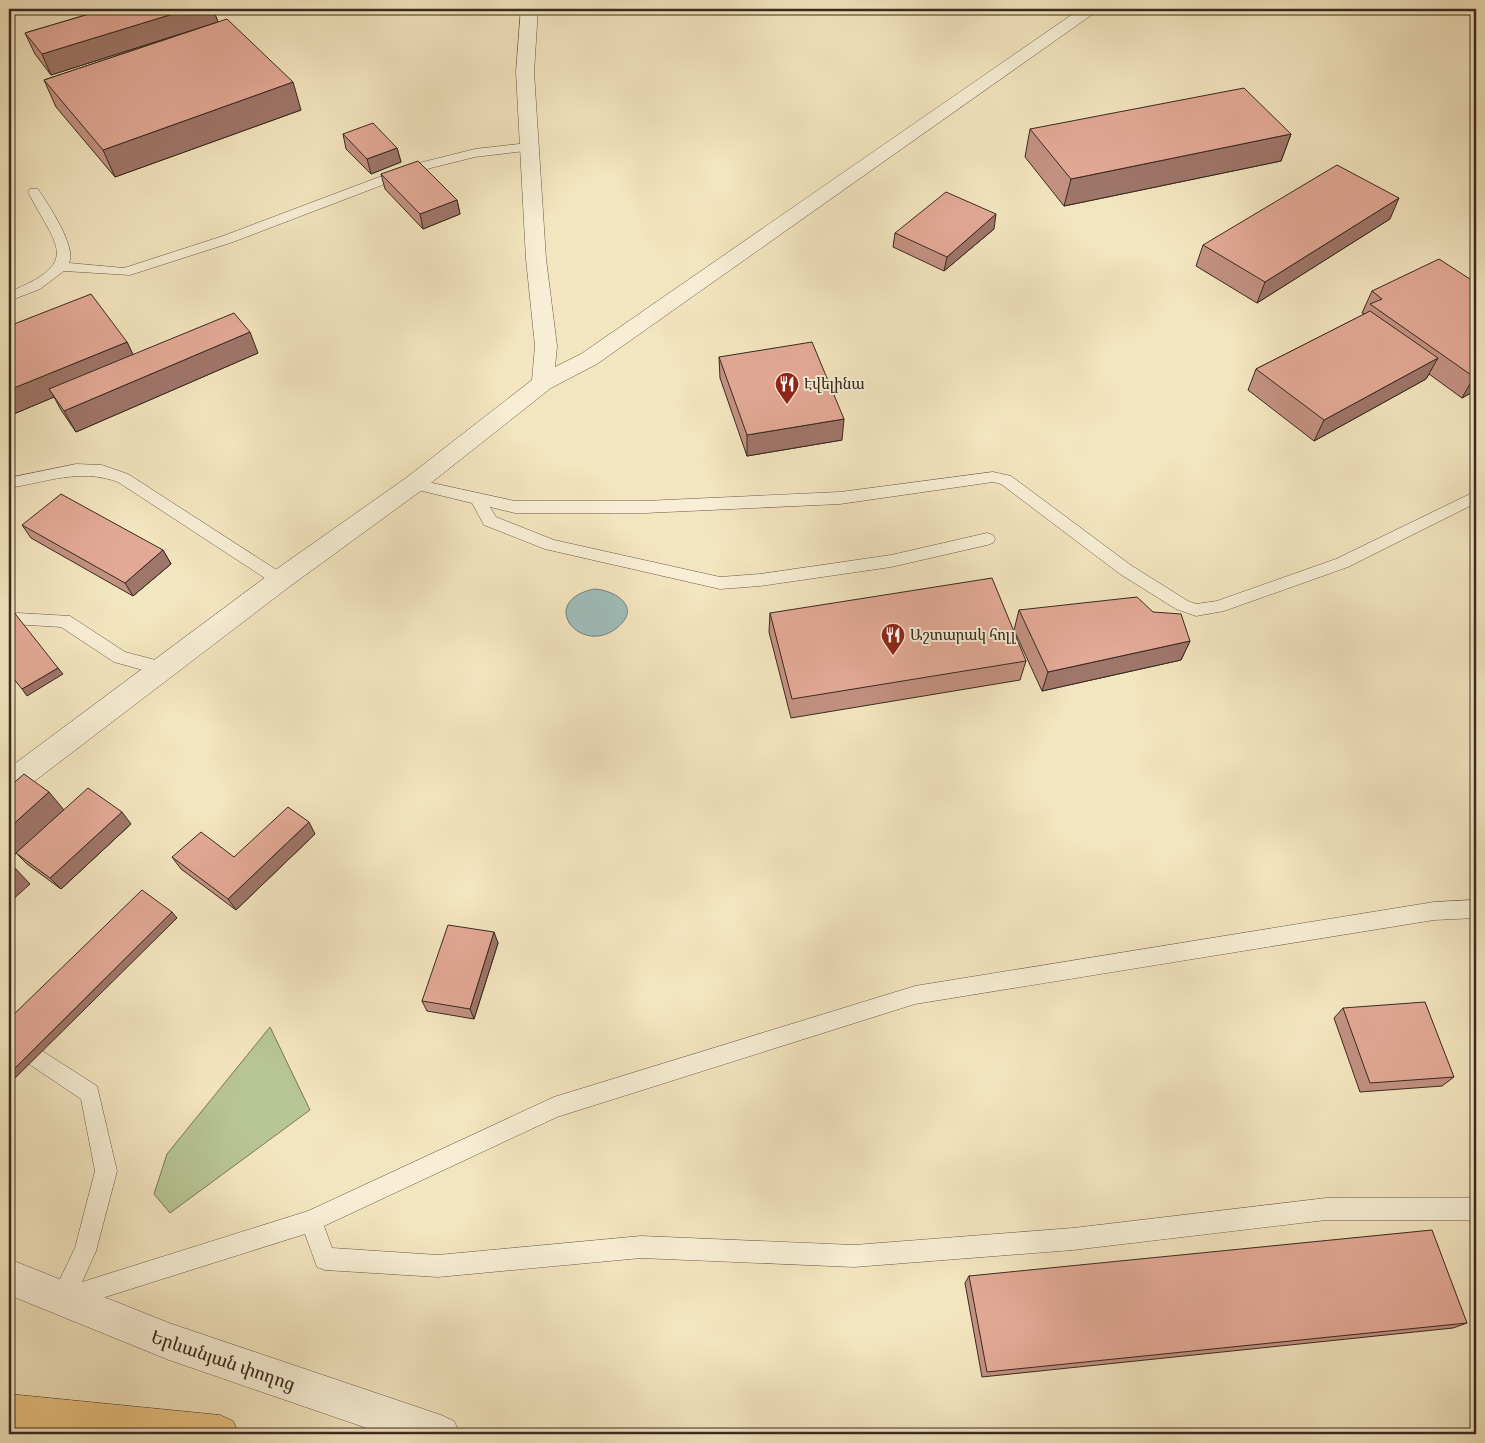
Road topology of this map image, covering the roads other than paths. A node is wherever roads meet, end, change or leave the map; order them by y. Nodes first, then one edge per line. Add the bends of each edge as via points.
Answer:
1 (529, 9) edge
2 (1092, 9) edge
3 (529, 147) junction
4 (34, 192) dead end
5 (61, 267) junction
6 (9, 297) edge
7 (543, 383) junction
8 (9, 483) edge
9 (414, 484) junction
10 (1476, 497) edge
11 (478, 499) junction
12 (987, 539) dead end
13 (280, 580) junction
14 (18, 619) edge
15 (161, 668) junction
16 (9, 784) edge
17 (1476, 910) edge
18 (36, 1057) edge
19 (1476, 1209) edge
20 (311, 1221) junction
21 (9, 1277) edge
22 (61, 1300) junction
23 (9, 1413) edge
24 (220, 1434) edge
25 (441, 1434) edge

1 - 3 street via 525,72
2 - 7 street via 589,359
3 - 5 lane via 475,153 415,168 228,239 125,272
3 - 7 street via 536,259 546,346
4 - 5 lane via 64,252
5 - 6 lane via 38,286
7 - 9 street
8 - 13 lane via 76,469 102,470 123,478
9 - 11 lane
9 - 13 street
10 - 11 lane via 1342,563 1218,607 1196,610 1182,605 1126,570 1006,480 993,477 840,498 645,507 515,507
11 - 12 lane via 490,521 551,545 720,582 760,580 891,562
13 - 15 street
14 - 15 lane via 64,621 120,657
15 - 16 street
17 - 20 lane via 1434,911 915,995 554,1107
18 - 22 lane via 90,1093 106,1171 86,1252
19 - 20 lane via 1326,1209 1073,1239 854,1256 641,1247 438,1266 326,1259
20 - 22 lane
21 - 22 street, Երևանյան փողոց
22 - 25 street, Երևանյան փողոց via 210,1358
23 - 24 highway

